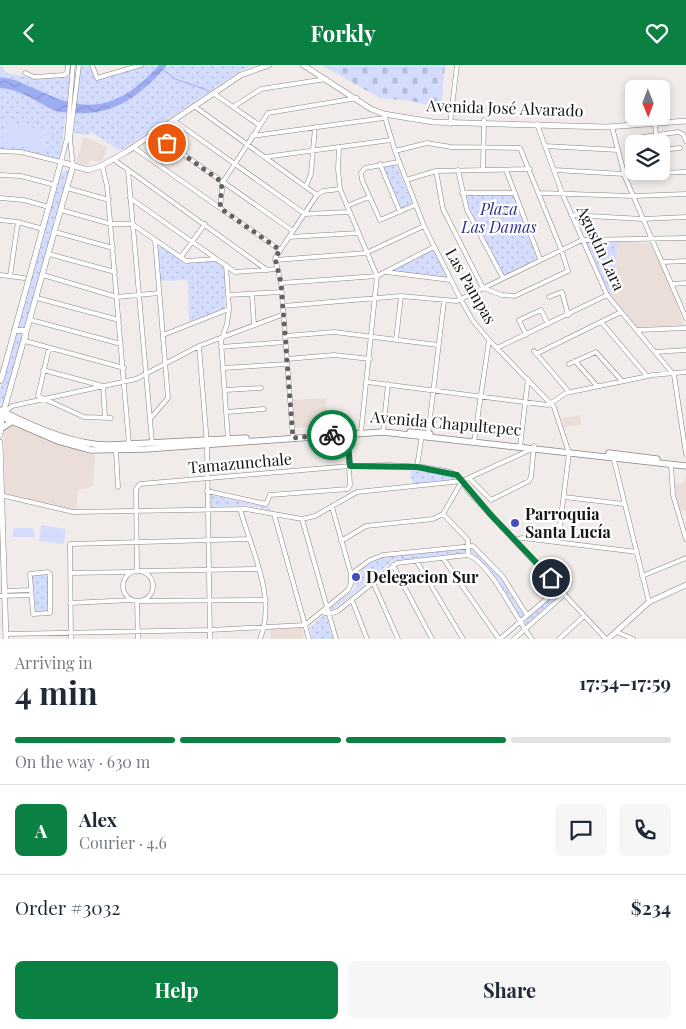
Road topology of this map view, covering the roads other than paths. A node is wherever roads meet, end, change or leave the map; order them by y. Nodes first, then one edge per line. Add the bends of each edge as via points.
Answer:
1 (68, 65) edge
2 (73, 65) edge
3 (79, 65) edge
4 (92, 65) edge
5 (141, 65) edge
6 (269, 65) edge
7 (303, 65) edge
8 (307, 65) edge
9 (457, 65) edge
10 (25, 73) dead end
11 (75, 76) junction
12 (325, 80) junction
13 (213, 93) junction
14 (356, 99) junction
15 (194, 106) junction
16 (233, 107) junction
17 (384, 115) junction
18 (173, 120) junction
19 (686, 120) edge
20 (451, 122) junction
21 (484, 122) junction
22 (670, 122) edge
23 (70, 123) junction
24 (537, 123) junction
25 (260, 125) junction
26 (641, 125) edge
27 (656, 125) edge
28 (315, 127) junction
29 (612, 127) junction
30 (153, 133) junction
31 (657, 135) joint
32 (252, 136) junction
33 (391, 140) junction
34 (686, 141) edge
35 (246, 144) junction
36 (133, 147) junction
37 (339, 147) junction
38 (483, 147) junction
39 (545, 147) junction
40 (680, 148) dead end
41 (670, 149) edge
42 (313, 150) junction
43 (0, 151) edge
44 (395, 151) junction
45 (618, 151) junction
46 (265, 157) junction
47 (113, 159) junction
48 (61, 162) junction
49 (234, 162) junction
50 (399, 162) junction
51 (380, 164) junction
52 (102, 165) junction
53 (73, 166) junction
54 (458, 169) junction
55 (483, 169) junction
56 (506, 169) junction
57 (530, 169) junction
58 (128, 170) junction
59 (554, 170) junction
60 (436, 171) junction
61 (686, 172) edge
62 (624, 174) junction
63 (0, 175) edge
64 (406, 180) junction
65 (222, 182) junction
66 (55, 185) junction
67 (306, 186) junction
68 (68, 188) junction
69 (340, 189) junction
70 (462, 193) junction
71 (515, 193) junction
72 (539, 193) junction
73 (562, 193) junction
74 (686, 194) edge
75 (317, 195) junction
76 (634, 196) junction
77 (369, 197) junction
78 (0, 198) edge
79 (130, 198) junction
80 (109, 200) junction
81 (416, 205) junction
82 (347, 206) junction
83 (49, 207) junction
84 (220, 208) junction
85 (61, 210) junction
86 (349, 212) junction
87 (400, 212) junction
88 (305, 214) junction
89 (571, 215) junction
90 (686, 217) edge
91 (643, 219) junction
92 (0, 220) edge
93 (18, 222) junction
94 (111, 224) junction
95 (132, 224) junction
96 (205, 224) junction
97 (43, 226) junction
98 (424, 226) junction
99 (56, 229) junction
100 (292, 231) junction
101 (358, 233) junction
102 (289, 237) junction
103 (40, 238) junction
104 (686, 239) edge
105 (155, 240) junction
106 (192, 240) junction
107 (582, 240) junction
108 (53, 241) junction
109 (652, 241) junction
110 (434, 247) junction
111 (113, 248) junction
112 (561, 249) junction
113 (280, 250) junction
114 (366, 253) junction
115 (49, 254) junction
116 (181, 257) junction
117 (216, 259) junction
118 (540, 259) junction
119 (275, 260) junction
120 (686, 261) edge
121 (663, 262) junction
122 (226, 265) junction
123 (277, 269) junction
124 (267, 270) junction
125 (115, 272) junction
126 (386, 272) junction
127 (0, 275) edge
128 (43, 275) junction
129 (10, 276) junction
130 (376, 276) junction
131 (24, 278) dead end
132 (503, 278) junction
133 (450, 280) junction
134 (281, 283) junction
135 (686, 283) edge
136 (673, 284) junction
137 (483, 288) junction
138 (282, 291) junction
139 (160, 293) junction
140 (252, 294) junction
141 (139, 295) junction
142 (228, 295) junction
143 (607, 295) junction
144 (401, 296) junction
145 (117, 297) junction
146 (550, 297) dead end
147 (37, 298) junction
148 (376, 298) junction
149 (461, 300) junction
150 (444, 301) junction
151 (22, 303) junction
152 (684, 305) edge
153 (283, 306) junction
154 (34, 309) junction
155 (229, 309) junction
156 (621, 312) junction
157 (284, 314) junction
158 (568, 315) junction
159 (686, 318) edge
160 (31, 320) junction
161 (119, 321) junction
162 (602, 323) junction
163 (548, 324) junction
164 (254, 325) junction
165 (686, 328) edge
166 (638, 330) junction
167 (14, 331) junction
168 (163, 335) junction
169 (526, 335) junction
170 (285, 336) junction
171 (222, 337) junction
172 (372, 337) junction
173 (26, 339) junction
174 (396, 340) junction
175 (489, 340) junction
176 (286, 342) junction
177 (122, 344) junction
178 (438, 345) junction
179 (198, 346) junction
180 (221, 347) junction
181 (49, 348) junction
182 (497, 349) junction
183 (686, 350) edge
184 (656, 352) junction
185 (370, 359) junction
186 (287, 361) junction
187 (575, 361) junction
188 (166, 363) junction
189 (569, 364) dead end
190 (124, 368) junction
191 (223, 368) junction
192 (43, 370) junction
193 (686, 372) edge
194 (673, 373) junction
195 (146, 374) junction
196 (647, 376) junction
197 (1, 378) edge
198 (528, 379) junction
199 (14, 381) junction
200 (125, 381) junction
201 (622, 381) junction
202 (367, 382) junction
203 (388, 385) junction
204 (103, 386) junction
205 (597, 387) junction
206 (262, 388) dead end
207 (433, 390) junction
208 (225, 391) junction
209 (569, 392) junction
210 (480, 395) junction
211 (46, 400) junction
212 (525, 402) junction
213 (552, 404) junction
214 (264, 409) dead end
215 (226, 412) junction
216 (2, 414) edge
217 (105, 418) junction
218 (111, 418) dead end
219 (150, 419) junction
220 (12, 421) junction
221 (0, 429) edge
222 (383, 430) junction
223 (361, 431) junction
224 (347, 432) junction
225 (0, 435) edge
226 (425, 435) junction
227 (293, 436) junction
228 (72, 439) junction
229 (0, 441) edge
230 (58, 441) junction
231 (228, 441) junction
232 (475, 441) junction
233 (152, 442) junction
234 (206, 442) junction
235 (129, 444) junction
236 (520, 446) junction
237 (534, 447) junction
238 (113, 449) junction
239 (569, 451) junction
240 (686, 453) edge
241 (613, 456) junction
242 (639, 457) junction
243 (626, 459) junction
244 (678, 462) junction
245 (671, 465) junction
246 (686, 465) edge
247 (350, 466) junction
248 (417, 467) junction
249 (0, 477) edge
250 (207, 478) junction
251 (470, 479) junction
252 (462, 481) junction
253 (118, 487) dead end
254 (207, 491) junction
255 (1, 495) edge
256 (564, 497) junction
257 (1, 502) edge
258 (624, 504) junction
259 (332, 507) junction
260 (207, 509) junction
261 (240, 509) junction
262 (136, 512) junction
263 (274, 514) junction
264 (443, 514) junction
265 (529, 515) dead end
266 (561, 518) junction
267 (302, 519) junction
268 (249, 539) junction
269 (686, 539) edge
270 (208, 540) junction
271 (513, 540) junction
272 (341, 541) junction
273 (558, 541) junction
274 (137, 542) junction
275 (469, 545) junction
276 (636, 552) junction
277 (468, 555) junction
278 (443, 558) junction
279 (686, 558) edge
280 (416, 560) junction
281 (393, 565) junction
282 (258, 569) junction
283 (137, 571) junction
284 (208, 571) junction
285 (70, 573) junction
286 (351, 575) junction
287 (642, 576) junction
288 (373, 582) junction
289 (686, 585) edge
290 (559, 587) junction
291 (30, 593) junction
292 (565, 594) junction
293 (266, 599) junction
294 (352, 599) junction
295 (2, 600) edge
296 (137, 601) junction
297 (209, 601) junction
298 (649, 602) junction
299 (70, 603) junction
300 (328, 608) junction
301 (322, 612) junction
302 (330, 615) junction
303 (527, 615) junction
304 (584, 616) junction
305 (520, 621) junction
306 (305, 625) junction
307 (265, 627) junction
308 (210, 630) junction
309 (525, 630) junction
310 (138, 632) junction
311 (617, 632) junction
312 (38, 633) junction
313 (70, 633) junction
314 (6, 637) edge
315 (38, 639) edge
316 (70, 639) edge
317 (138, 639) edge
318 (210, 639) edge
319 (260, 639) edge
320 (309, 639) edge
321 (336, 639) edge
322 (367, 639) edge
323 (398, 639) edge
324 (432, 639) edge
325 (463, 639) edge
326 (499, 639) edge
327 (514, 639) edge
328 (532, 639) edge
329 (558, 639) edge
330 (607, 639) edge
331 (633, 639) edge

1 - 10 street via 64,75 34,77
2 - 11 street
3 - 11 street
4 - 5 street via 96,78
6 - 13 street via 250,70
7 - 12 street
8 - 12 street
9 - 20 street
11 - 23 street
12 - 14 street, Avenida José Alvarado
12 - 16 street via 261,89
13 - 15 street
13 - 16 street
14 - 17 street, Avenida José Alvarado
14 - 25 street via 272,111
15 - 18 street
15 - 35 street
16 - 25 street
17 - 20 street, Avenida José Alvarado
17 - 28 street
17 - 33 street, Las Pampas
18 - 30 street
18 - 49 street
19 - 22 street, Avenida José Alvarado
19 - 24 street, Avenida José Alvarado
20 - 21 street, Avenida José Alvarado
21 - 24 street, Avenida José Alvarado
21 - 38 street
23 - 48 street
23 - 53 street
24 - 29 street, Avenida José Alvarado
24 - 39 street, Agustín Lara
25 - 32 street
26 - 29 street, Avenida José Alvarado
27 - 31 street
28 - 32 street
28 - 42 street
29 - 45 street
30 - 36 street
30 - 65 street
31 - 34 street via 680,132
32 - 35 street
33 - 37 street
33 - 44 street, Las Pampas
35 - 46 street
35 - 49 street
36 - 47 street
36 - 84 street
37 - 42 street
37 - 69 street
38 - 44 street via 427,143
38 - 55 street
38 - 57 street via 520,148
39 - 45 street
39 - 59 street, Agustín Lara
40 - 41 street
42 - 46 street
42 - 67 street via 311,174
43 - 48 street via 21,152
44 - 50 street, Las Pampas
45 - 62 street
46 - 67 street
47 - 52 street
47 - 58 street
48 - 53 street
48 - 66 street
49 - 65 street
49 - 88 street
50 - 51 street
50 - 64 street, Las Pampas
51 - 77 street via 362,171
51 - 87 street
52 - 53 street via 90,170
52 - 80 street
53 - 68 street
54 - 55 street
54 - 60 street
54 - 70 street
55 - 56 street
56 - 57 street
56 - 71 street
57 - 72 street
58 - 79 street
58 - 96 street
59 - 62 street
59 - 73 street, Agustín Lara
60 - 64 street
60 - 137 street via 443,209
61 - 62 street
62 - 76 street
63 - 66 street via 22,176
64 - 81 street, Las Pampas
65 - 84 street
65 - 100 street
66 - 83 street
67 - 75 street
68 - 80 street
68 - 85 street
69 - 75 street
69 - 82 street
70 - 71 street
70 - 132 street
71 - 118 street
72 - 73 street
72 - 112 street
73 - 76 street
73 - 89 street, Agustín Lara
74 - 76 street
75 - 88 street
76 - 91 street
77 - 82 street
77 - 87 street via 380,220
78 - 83 street
79 - 95 street
79 - 106 street
80 - 94 street
81 - 87 street
81 - 98 street, Las Pampas
82 - 86 street
83 - 97 street
84 - 113 street
85 - 94 street
85 - 99 street
86 - 88 street
86 - 101 street
88 - 100 street
89 - 91 street
89 - 107 street, Agustín Lara
90 - 91 street
91 - 109 street
92 - 93 street
93 - 97 street
93 - 129 street
94 - 95 street
94 - 111 street
95 - 105 street
95 - 141 street
96 - 106 street
96 - 124 street
97 - 99 street via 52,221
97 - 103 street
98 - 110 street, Las Pampas
98 - 114 street
99 - 108 street
99 - 111 street
100 - 102 street
101 - 102 street
101 - 114 street
102 - 113 street
103 - 108 street via 45,244
103 - 151 street
104 - 109 street
105 - 116 street
105 - 139 street
106 - 116 street
106 - 117 street
107 - 109 street
107 - 112 street
107 - 143 street, Agustín Lara
108 - 115 street
109 - 121 street
110 - 126 street
110 - 133 street, Las Pampas
111 - 125 street
112 - 118 street
112 - 137 street via 568,271 515,296
113 - 119 street
114 - 119 street
114 - 130 street
115 - 125 street
115 - 128 street
116 - 117 street via 189,261
117 - 122 street
118 - 132 street
119 - 123 street
120 - 121 street
121 - 136 street
122 - 124 street via 238,272
122 - 142 street
123 - 124 street
123 - 134 street
125 - 145 street
126 - 130 street
126 - 133 street
127 - 129 street
128 - 145 street
128 - 147 street
129 - 131 street
130 - 134 street
130 - 148 street
132 - 137 street
133 - 149 street, Las Pampas
134 - 138 street
135 - 136 street
136 - 152 street
137 - 149 street
138 - 140 street
138 - 153 street
139 - 141 street
139 - 168 street
140 - 142 street
140 - 164 street
141 - 145 street
141 - 195 street
142 - 155 street
143 - 156 street, Agustín Lara
143 - 158 street
144 - 148 street
144 - 150 street
144 - 174 street
145 - 161 street
146 - 158 street via 562,292
147 - 154 street
147 - 161 street
148 - 153 street
148 - 172 street
149 - 150 street
149 - 175 street, Las Pampas
150 - 178 street
151 - 154 street via 25,308
151 - 167 street
152 - 159 street
153 - 157 street
154 - 160 street
155 - 168 street
155 - 171 street
156 - 162 street
156 - 166 street, Agustín Lara
157 - 164 street
157 - 170 street
158 - 163 street
160 - 173 street
160 - 177 street
161 - 177 street
162 - 196 street
162 - 209 street via 535,353
163 - 169 street
163 - 169 street via 541,310 519,320
164 - 171 street
165 - 166 street
166 - 184 street, Agustín Lara
167 - 173 street via 24,330
167 - 197 street
168 - 188 street
169 - 182 street
170 - 172 street via 334,332
170 - 176 street
171 - 179 street
171 - 180 street
172 - 174 street
172 - 185 street
173 - 181 street
173 - 199 street
174 - 178 street
175 - 182 street, Las Pampas
175 - 210 street
176 - 180 street
176 - 186 street
177 - 190 street
178 - 207 street
179 - 188 street
179 - 234 street
180 - 191 street
181 - 190 street
181 - 192 street
182 - 198 street, Las Pampas
183 - 184 street
184 - 194 street, Agustín Lara
185 - 186 street via 334,355
185 - 202 street
186 - 191 street
186 - 227 street
187 - 189 street
187 - 201 street via 596,352
187 - 205 street
188 - 195 street
188 - 219 street via 168,400
190 - 200 street
191 - 208 street
192 - 204 street
192 - 211 street via 37,395
193 - 194 street
194 - 196 street
194 - 240 street, Agustín Lara
195 - 200 street
195 - 219 street
196 - 201 street
197 - 199 street via 6,383
198 - 212 street
198 - 213 street, Las Pampas
199 - 216 street
200 - 204 street
200 - 235 street
201 - 205 street
202 - 203 street
202 - 223 street
203 - 207 street
203 - 222 street
204 - 211 street
204 - 217 street
205 - 209 street
206 - 208 street
207 - 210 street
207 - 226 street
208 - 215 street
209 - 213 street
210 - 212 street
210 - 232 street
211 - 216 street via 12,406
211 - 217 street via 84,417
212 - 213 street
212 - 236 street
213 - 239 street, Las Pampas
214 - 215 street
215 - 231 street
216 - 220 main road
216 - 221 street
216 - 228 main road
217 - 218 street
219 - 233 street
220 - 221 main road
220 - 230 main road
221 - 225 street
222 - 223 main road, Avenida Chapultepec
222 - 226 main road, Avenida Chapultepec
223 - 224 main road, Avenida Chapultepec
224 - 227 main road, Avenida Chapultepec
224 - 247 street
226 - 232 main road, Avenida Chapultepec
226 - 248 street
227 - 231 main road, Avenida Chapultepec
228 - 230 main road
228 - 238 main road
229 - 249 street
230 - 238 main road via 87,450
231 - 234 main road, Avenida Chapultepec
232 - 236 main road, Avenida Chapultepec
233 - 234 main road
233 - 235 main road
234 - 238 main road
234 - 250 street
235 - 238 main road
236 - 237 main road, Avenida Chapultepec
237 - 239 main road, Avenida Chapultepec
237 - 251 street
237 - 251 street via 530,480 493,499 488,498
238 - 253 street
239 - 241 main road, Avenida Chapultepec
239 - 256 street
241 - 242 main road, Avenida Chapultepec
241 - 243 main road
241 - 258 street
242 - 243 main road
242 - 244 main road, Avenida Chapultepec
243 - 245 main road
244 - 245 main road
244 - 246 main road, Avenida Chapultepec
245 - 246 main road
245 - 269 street via 673,495
247 - 248 street, Tamazunchale
247 - 250 street, Tamazunchale
247 - 254 street via 349,488 270,495 266,504
248 - 252 street, Tamazunchale via 451,472
249 - 255 street
250 - 254 street
250 - 262 street, Tamazunchale via 137,485
251 - 252 street
252 - 259 street via 357,492
252 - 264 street
252 - 271 street
254 - 260 street
255 - 257 street
255 - 262 street via 74,512
256 - 258 street
256 - 266 street
257 - 295 street
258 - 276 street
259 - 267 street
259 - 272 street
260 - 261 street
260 - 262 street
260 - 270 street
261 - 263 street
261 - 268 street
262 - 274 street
263 - 267 street
263 - 306 street
264 - 272 street via 433,519 366,526
264 - 275 street
265 - 266 street
266 - 273 street
267 - 300 street
268 - 270 street
268 - 282 street
270 - 274 street
270 - 284 street
271 - 273 street
271 - 290 street
272 - 286 street
273 - 276 street
274 - 283 street
274 - 285 street via 70,543
275 - 277 street
275 - 286 street via 376,557
275 - 303 street via 478,549 498,570
276 - 287 street
277 - 278 street
277 - 305 street via 497,585
278 - 280 street
278 - 326 street
279 - 287 street
280 - 281 street
280 - 325 street
281 - 288 street
281 - 324 street
282 - 284 street
282 - 293 street
283 - 284 street
283 - 285 street
283 - 296 street via 126,577 123,586 125,595
283 - 296 street via 150,577 153,585 152,593
284 - 297 street
285 - 299 street
286 - 300 street via 350,587
287 - 298 street
288 - 294 street
288 - 323 street
289 - 298 street
290 - 292 street
290 - 303 street
291 - 291 street via 32,614 50,613 49,573 30,574
291 - 295 street
292 - 304 street
292 - 309 street
293 - 297 street
293 - 307 street
294 - 302 street
294 - 322 street
295 - 314 street
296 - 297 street
296 - 299 street
296 - 310 street
297 - 308 street
298 - 311 street
299 - 313 street
300 - 301 street
300 - 302 street
301 - 302 street
301 - 306 street
302 - 321 street
303 - 305 street
304 - 329 street
304 - 330 street
305 - 309 street
305 - 326 street
306 - 307 street
306 - 320 street
307 - 308 street
307 - 319 street
308 - 310 street
308 - 318 street
309 - 327 street
309 - 328 street
310 - 313 street
310 - 317 street
311 - 330 street
311 - 331 street
312 - 313 street
312 - 314 street
312 - 315 street
313 - 316 street

